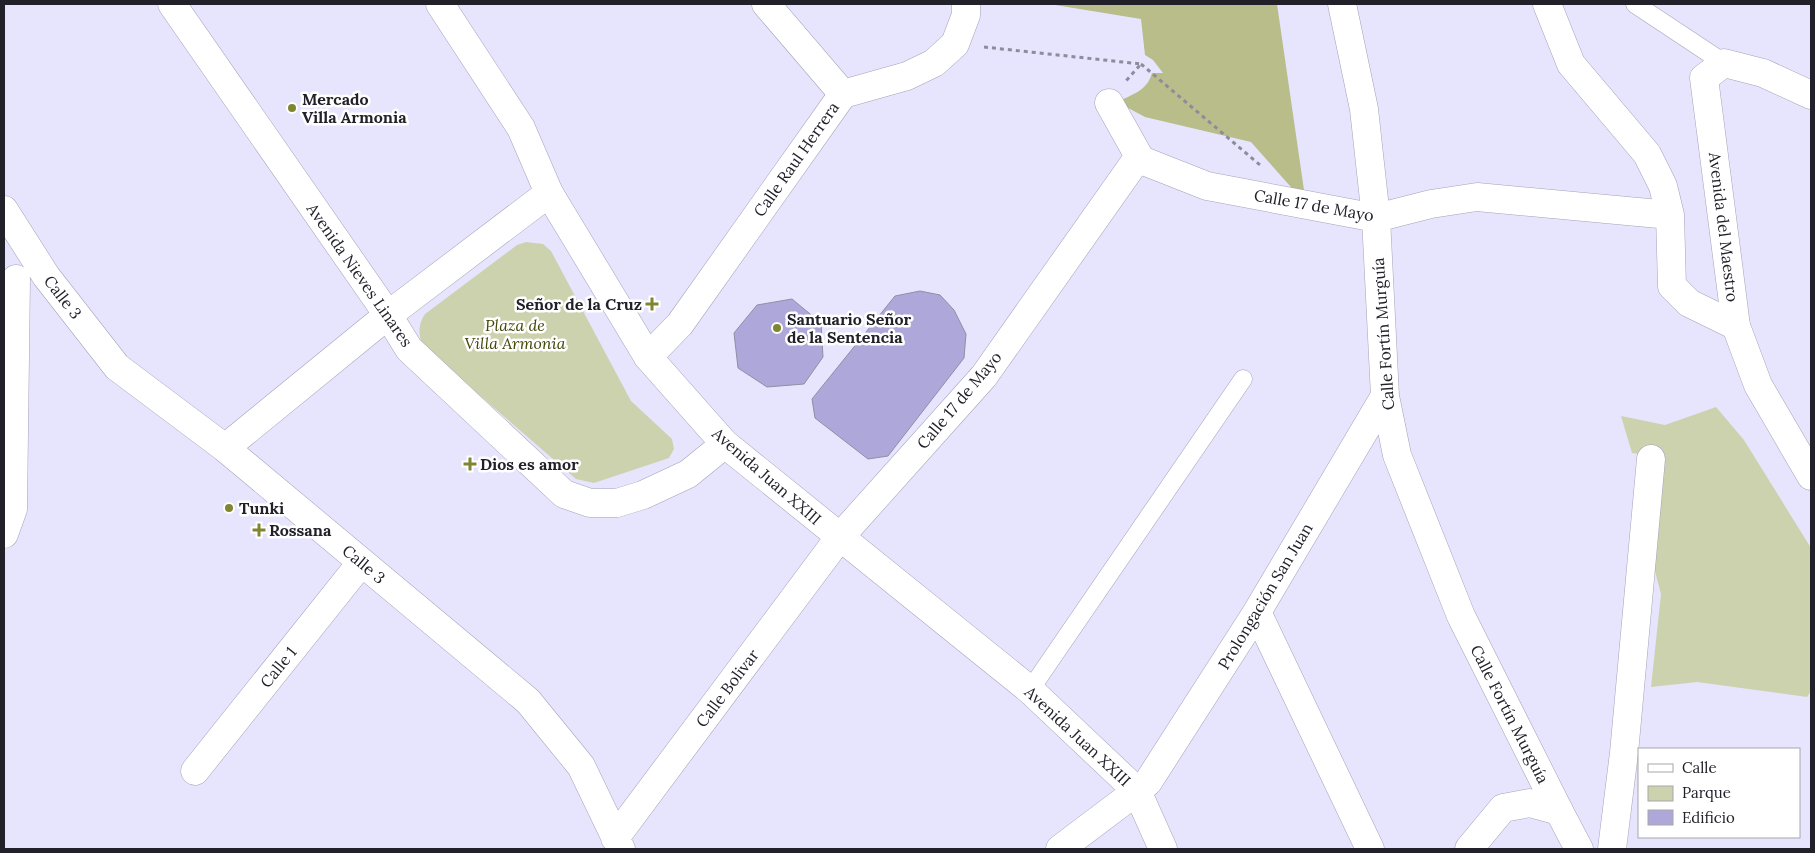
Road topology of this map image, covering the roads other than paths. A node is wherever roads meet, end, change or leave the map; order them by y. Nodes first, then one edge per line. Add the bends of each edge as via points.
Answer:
1 (172, 4) edge
2 (440, 4) edge
3 (766, 4) edge
4 (966, 4) edge
5 (1342, 4) edge
6 (1547, 4) edge
7 (1635, 4) edge
8 (1724, 63) junction
9 (843, 94) junction
10 (1811, 95) edge
11 (1109, 103) road end
12 (1140, 160) junction
13 (549, 193) junction
14 (4, 210) edge
15 (1670, 215) junction
16 (1376, 218) junction
17 (46, 276) junction
18 (10, 279) edge
19 (388, 315) junction
20 (1736, 326) junction
21 (648, 358) junction
22 (1243, 379) dead end
23 (1385, 396) junction
24 (725, 444) junction
25 (225, 448) junction
26 (1651, 459) dead end
27 (1811, 476) edge
28 (4, 534) edge
29 (839, 538) junction
30 (361, 562) junction
31 (1257, 612) junction
32 (1030, 690) junction
33 (203, 761) dead end
34 (1137, 791) junction
35 (1559, 811) junction
36 (618, 844) edge
37 (1060, 849) edge
38 (1163, 849) edge
39 (1370, 849) edge
40 (1469, 849) edge
41 (1579, 849) edge
42 (1612, 849) edge

1 - 19 street, Avenida Nieves Linares
2 - 13 street, Avenida Juan XXIII via 521,128
3 - 9 street
4 - 9 street, Calle Raul Herrera via 966,15 955,44 934,63 907,76
5 - 16 street, Calle Fortín Murguía via 1364,110
6 - 15 street via 1571,64 1647,154 1663,186
7 - 8 lane
8 - 10 street via 1764,73
8 - 20 street, Avenida del Maestro via 1704,78
9 - 21 street, Calle Raul Herrera via 680,324
11 - 12 street
12 - 16 street, Calle 17 de Mayo via 1207,186
12 - 29 street, Calle 17 de Mayo via 1137,159 984,376
13 - 19 street
13 - 21 street, Avenida Juan XXIII
14 - 17 street, Calle 3
15 - 16 street, Calle 17 de Mayo via 1477,197 1431,204
15 - 20 street via 1672,286 1689,303
16 - 23 street, Calle Fortín Murguía
17 - 18 street
17 - 25 street, Calle 3 via 117,367
18 - 28 street via 13,509
19 - 24 street, Avenida Nieves Linares via 410,349 564,494 590,504 617,503 643,496 688,474
19 - 25 street
20 - 27 street, Avenida del Maestro via 1758,384
21 - 24 street, Avenida Juan XXIII
22 - 32 lane
23 - 31 street, Prolongación San Juan
23 - 35 street, Calle Fortín Murguía via 1397,455 1461,616
24 - 29 street, Avenida Juan XXIII
25 - 30 street, Calle 3
26 - 42 street
29 - 32 street, Avenida Juan XXIII
29 - 36 street, Calle Bolivar
30 - 33 street, Calle 1
30 - 36 street, Calle 3 via 528,701 580,766
31 - 34 street, Prolongación San Juan via 1148,782
31 - 39 street
32 - 34 street, Avenida Juan XXIII
34 - 37 street, Prolongación San Juan
34 - 38 street, Avenida Juan XXIII
35 - 40 street via 1530,803 1503,808
35 - 41 street

